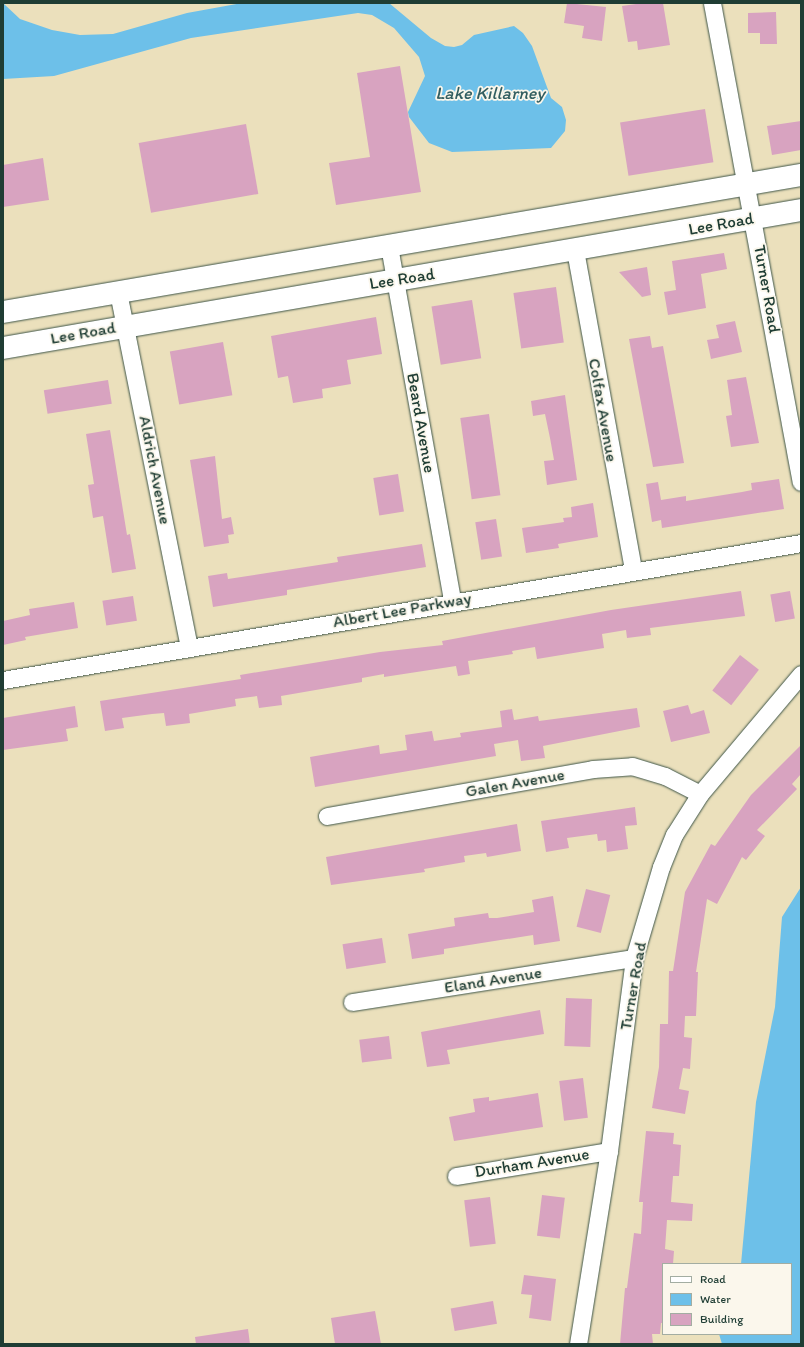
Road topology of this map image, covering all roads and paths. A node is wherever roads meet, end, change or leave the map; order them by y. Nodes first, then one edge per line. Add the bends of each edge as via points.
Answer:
1 (712, 3) edge
2 (801, 175) edge
3 (747, 185) junction
4 (801, 210) edge
5 (754, 218) junction
6 (389, 246) junction
7 (575, 250) junction
8 (396, 280) junction
9 (118, 292) junction
10 (3, 312) edge
11 (125, 326) junction
12 (3, 348) edge
13 (801, 482) edge
14 (801, 543) edge
15 (633, 570) junction
16 (452, 601) junction
17 (189, 648) junction
18 (801, 674) edge
19 (3, 680) edge
20 (700, 794) junction
21 (326, 816) dead end
22 (634, 958) junction
23 (352, 1002) dead end
24 (609, 1151) junction
25 (456, 1176) dead end
26 (578, 1344) edge

1 - 3 street, Turner Road
2 - 3 main road, Lee Road
3 - 5 street, Turner Road
3 - 6 main road, Lee Road
4 - 5 main road, Lee Road
5 - 7 main road, Lee Road
5 - 13 street, Turner Road
6 - 8 street, Beard Avenue
6 - 9 main road, Lee Road
7 - 8 main road, Lee Road
7 - 15 street, Colfax Avenue
8 - 11 main road, Lee Road
8 - 16 street, Beard Avenue
9 - 10 main road, Lee Road
9 - 11 street, Aldrich Avenue
11 - 12 main road, Lee Road
11 - 17 street, Aldrich Avenue
14 - 15 street, Albert Lee Parkway
15 - 16 street, Albert Lee Parkway
16 - 17 street, Albert Lee Parkway
17 - 19 street, Albert Lee Parkway
18 - 20 street, Turner Road
20 - 21 street, Galen Avenue via 665,776 632,766 593,769
20 - 22 street, Turner Road via 674,835 661,867
22 - 23 street, Eland Avenue
22 - 24 street, Turner Road
24 - 25 street, Durham Avenue
24 - 26 street, Turner Road

